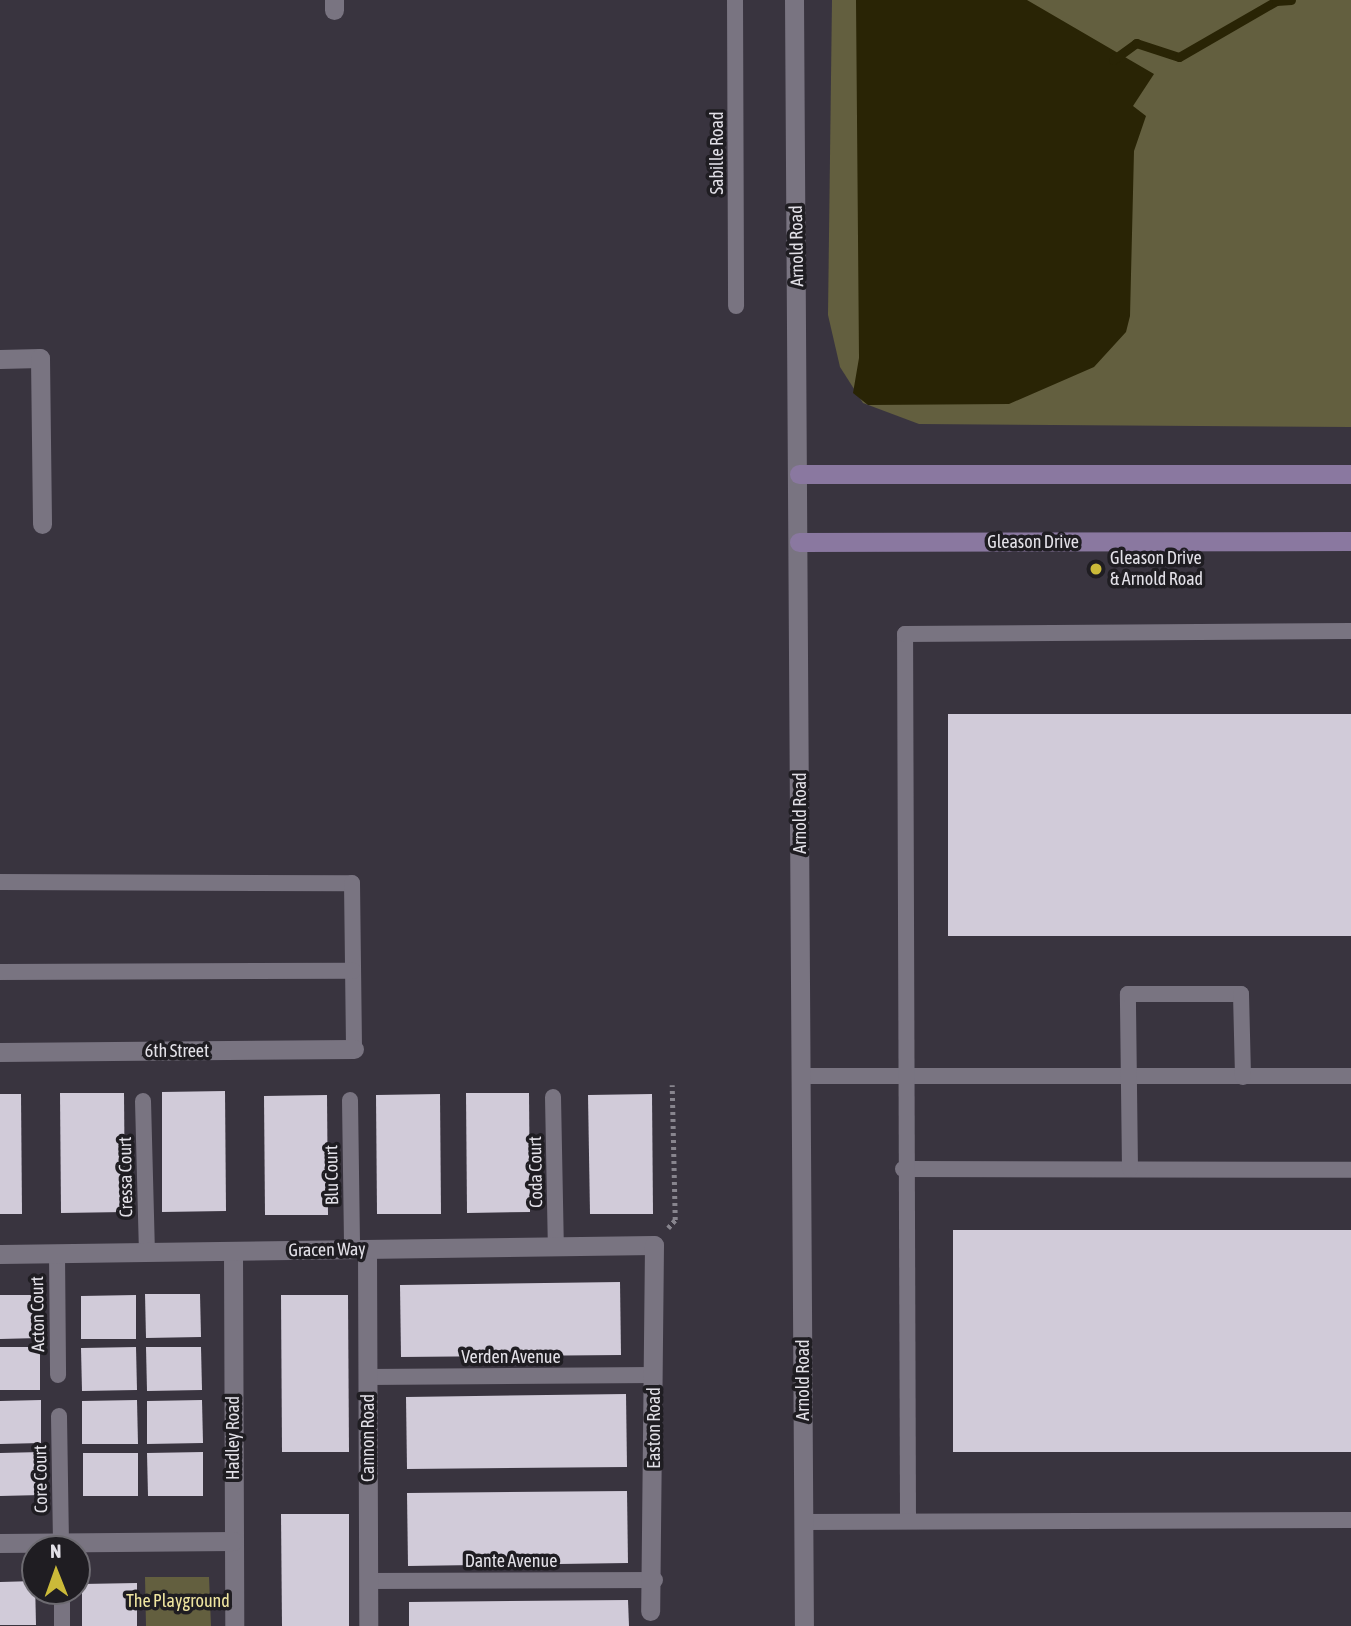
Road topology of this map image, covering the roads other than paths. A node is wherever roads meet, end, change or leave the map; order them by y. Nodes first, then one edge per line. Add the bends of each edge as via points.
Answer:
1 (735, 0) edge
2 (794, 0) edge
3 (736, 306) dead end
4 (0, 359) edge
5 (799, 474) junction
6 (1351, 474) edge
7 (42, 524) dead end
8 (1351, 541) edge
9 (799, 542) junction
10 (1351, 631) edge
11 (0, 881) edge
12 (353, 971) junction
13 (0, 972) edge
14 (354, 1049) joint
15 (0, 1052) edge
16 (902, 1074) junction
17 (802, 1076) junction
18 (1351, 1076) edge
19 (1243, 1077) junction
20 (1128, 1079) junction
21 (554, 1097) dead end
22 (350, 1100) dead end
23 (143, 1101) dead end
24 (903, 1169) junction
25 (1130, 1169) junction
26 (1351, 1170) edge
27 (654, 1245) joint
28 (556, 1247) junction
29 (359, 1249) junction
30 (233, 1251) junction
31 (147, 1252) junction
32 (57, 1253) junction
33 (0, 1254) edge
34 (58, 1375) dead end
35 (654, 1375) junction
36 (367, 1377) junction
37 (59, 1416) dead end
38 (908, 1520) junction
39 (1351, 1520) edge
40 (804, 1522) junction
41 (61, 1535) edge
42 (233, 1541) junction
43 (0, 1543) edge
44 (21, 1544) edge
45 (91, 1545) edge
46 (655, 1580) junction
47 (368, 1581) junction
48 (62, 1605) edge
49 (650, 1611) dead end
50 (62, 1626) edge
51 (234, 1626) edge
52 (369, 1626) edge
53 (804, 1626) edge

1 - 3 lane, Sabille Road
2 - 5 street, Arnold Road
4 - 7 street via 40,358
5 - 6 main road
5 - 9 street, Arnold Road
8 - 9 main road, Gleason Drive
9 - 17 street, Arnold Road
10 - 16 lane via 905,634
11 - 12 lane via 352,883
12 - 13 lane
12 - 14 lane
14 - 15 street, 6th Street
16 - 17 lane
16 - 20 lane
16 - 24 lane
17 - 40 street, Arnold Road
18 - 19 lane
19 - 20 lane
19 - 20 lane via 1241,994 1128,994
20 - 25 lane
21 - 28 lane, Coda Court
22 - 29 lane, Blu Court
23 - 31 lane, Cressa Court
24 - 25 lane
24 - 38 lane
25 - 26 lane
27 - 28 street, Gracen Way
27 - 35 street, Easton Road
28 - 29 street, Gracen Way
29 - 30 street, Gracen Way
29 - 36 street, Cannon Road
30 - 31 street, Gracen Way
30 - 42 street, Hadley Road
31 - 32 street, Gracen Way
32 - 33 street, Gracen Way
32 - 34 lane, Acton Court
35 - 36 lane, Verden Avenue
35 - 46 street, Easton Road
36 - 47 street, Cannon Road
37 - 41 lane, Core Court
38 - 39 lane
38 - 40 lane
40 - 53 street, Arnold Road
42 - 45 street
42 - 51 street, Hadley Road
43 - 44 street
46 - 47 lane, Dante Avenue
46 - 49 street, Easton Road
47 - 52 street, Cannon Road
48 - 50 lane

